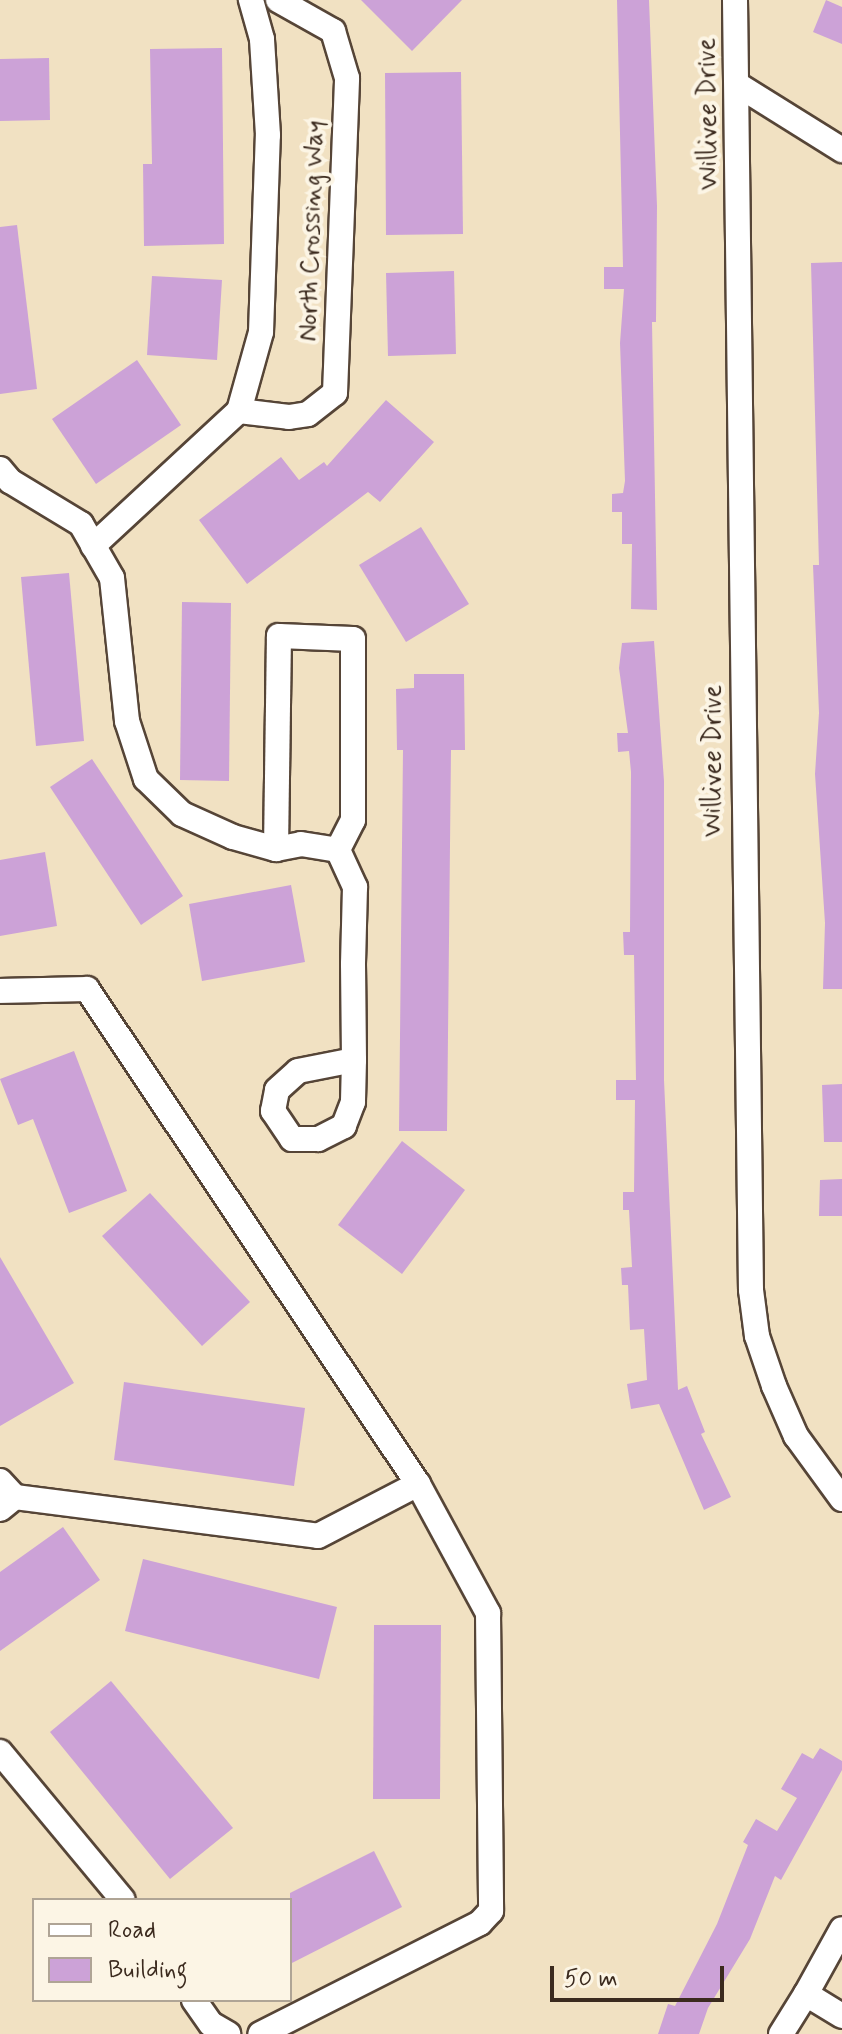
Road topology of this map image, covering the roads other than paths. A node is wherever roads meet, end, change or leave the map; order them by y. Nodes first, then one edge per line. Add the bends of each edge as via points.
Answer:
1 (251, 0) edge
2 (278, 0) edge
3 (735, 0) edge
4 (738, 85) junction
5 (842, 150) edge
6 (239, 411) junction
7 (0, 469) edge
8 (93, 546) junction
9 (276, 849) junction
10 (338, 850) junction
11 (0, 991) edge
12 (354, 1060) dead end
13 (418, 1484) junction
14 (5, 1496) edge
15 (842, 1499) edge
16 (0, 1752) edge
17 (121, 1898) edge
18 (842, 1929) edge
19 (806, 1994) junction
20 (195, 2002) edge
21 (842, 2016) edge
22 (228, 2034) edge
23 (260, 2034) edge
24 (781, 2034) edge

1 - 6 street, North Crossing Way via 262,39 268,135 261,332
2 - 6 street, North Crossing Way via 333,31 347,78 335,393 308,414
3 - 4 street, Willivee Drive
4 - 5 street
4 - 15 street, Willivee Drive via 741,766 751,1290 757,1336 774,1386 796,1436
6 - 8 street
7 - 8 street via 81,524
8 - 9 street via 112,578 127,721 146,779 182,814
9 - 10 street via 301,844
9 - 10 street via 279,636 353,639 353,820
10 - 12 street via 355,887
11 - 13 street via 87,989
13 - 14 street via 318,1536
13 - 23 street via 488,1613 491,1911 480,1923
16 - 17 street
18 - 19 street
19 - 21 street
19 - 24 street
20 - 22 street via 211,2024

